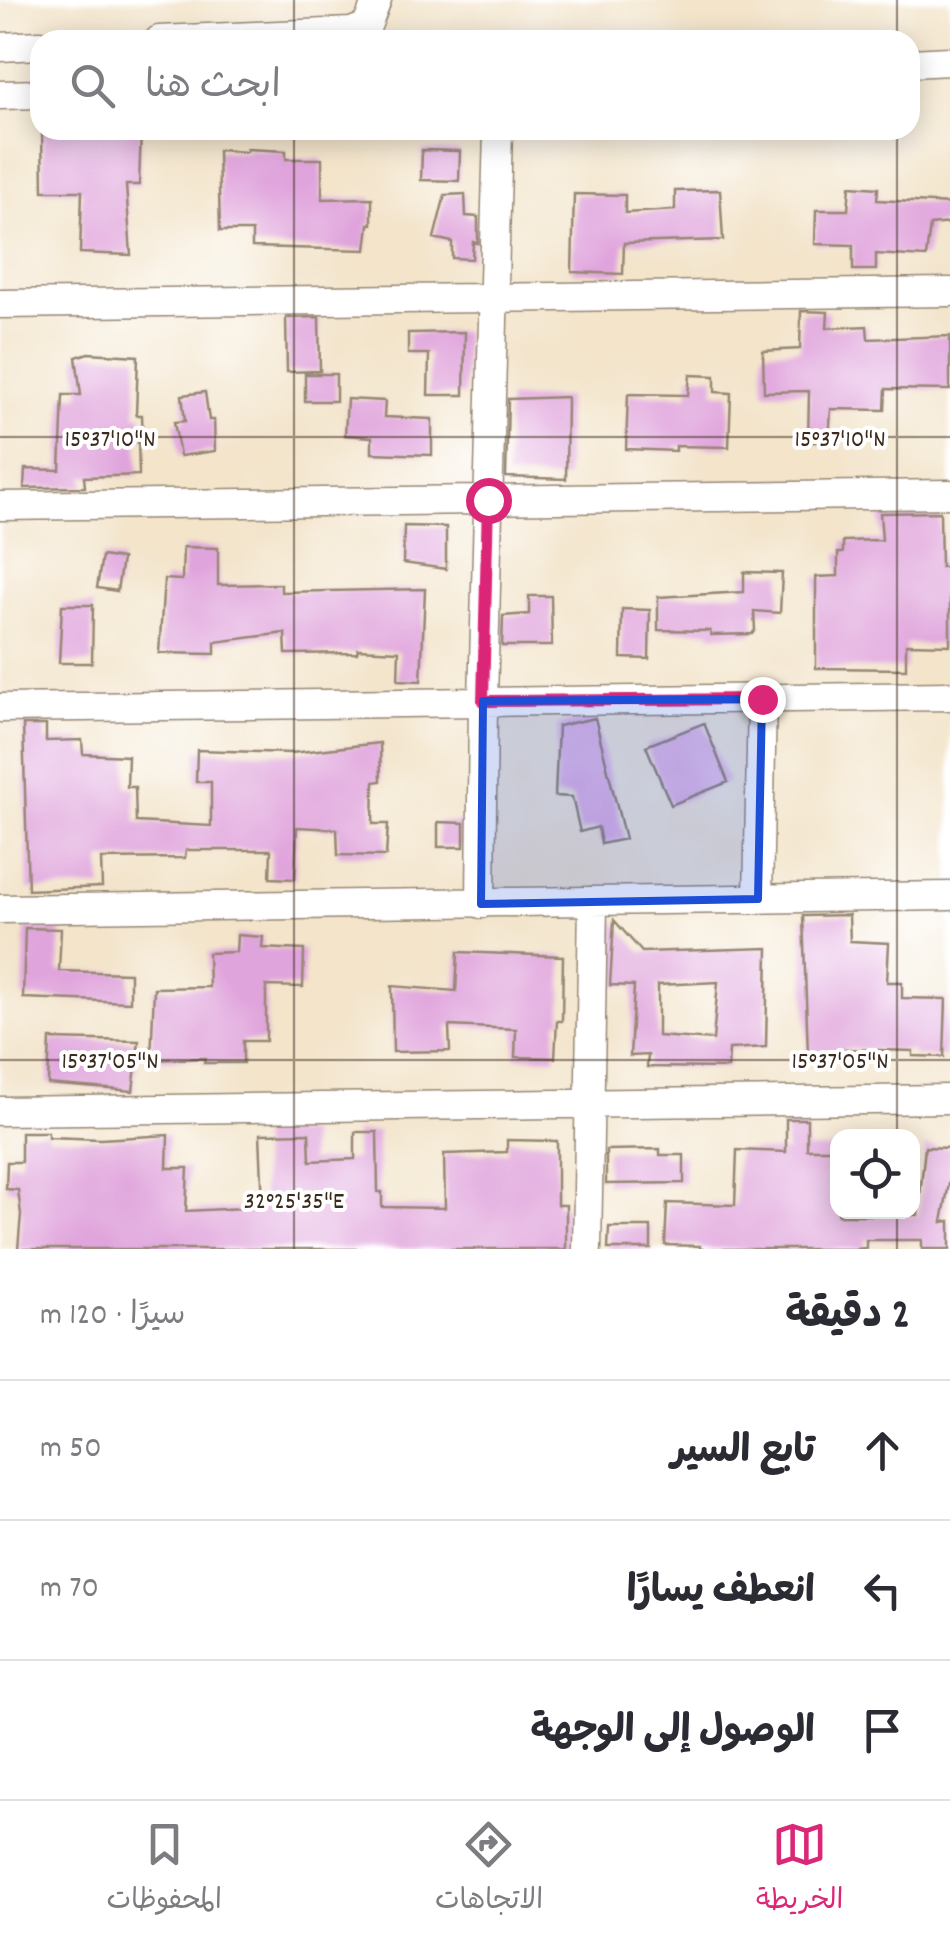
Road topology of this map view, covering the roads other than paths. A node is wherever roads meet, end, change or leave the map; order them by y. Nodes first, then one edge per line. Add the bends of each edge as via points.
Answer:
1 (377, 0) edge
2 (356, 30) edge
3 (30, 46) edge
4 (0, 47) edge
5 (950, 61) edge
6 (920, 62) edge
7 (30, 94) edge
8 (0, 95) edge
9 (498, 140) edge
10 (950, 292) edge
11 (494, 298) junction
12 (0, 304) edge
13 (950, 494) edge
14 (488, 500) junction
15 (0, 506) edge
16 (950, 696) edge
17 (762, 699) junction
18 (483, 701) junction
19 (0, 708) edge
20 (950, 896) edge
21 (758, 899) junction
22 (592, 903) junction
23 (480, 904) junction
24 (0, 909) edge
25 (950, 1100) edge
26 (588, 1105) junction
27 (0, 1111) edge
28 (586, 1249) edge

1 - 2 street via 367,26
3 - 4 street
5 - 6 street
7 - 8 street
9 - 11 street
10 - 11 street
11 - 12 street
11 - 14 street
13 - 14 street
14 - 15 street
14 - 18 street
16 - 17 street
17 - 18 street
17 - 21 street
18 - 19 street
18 - 23 street
20 - 21 street
21 - 22 street
22 - 23 street
22 - 26 street
23 - 24 street
25 - 26 street
26 - 27 street
26 - 28 street

